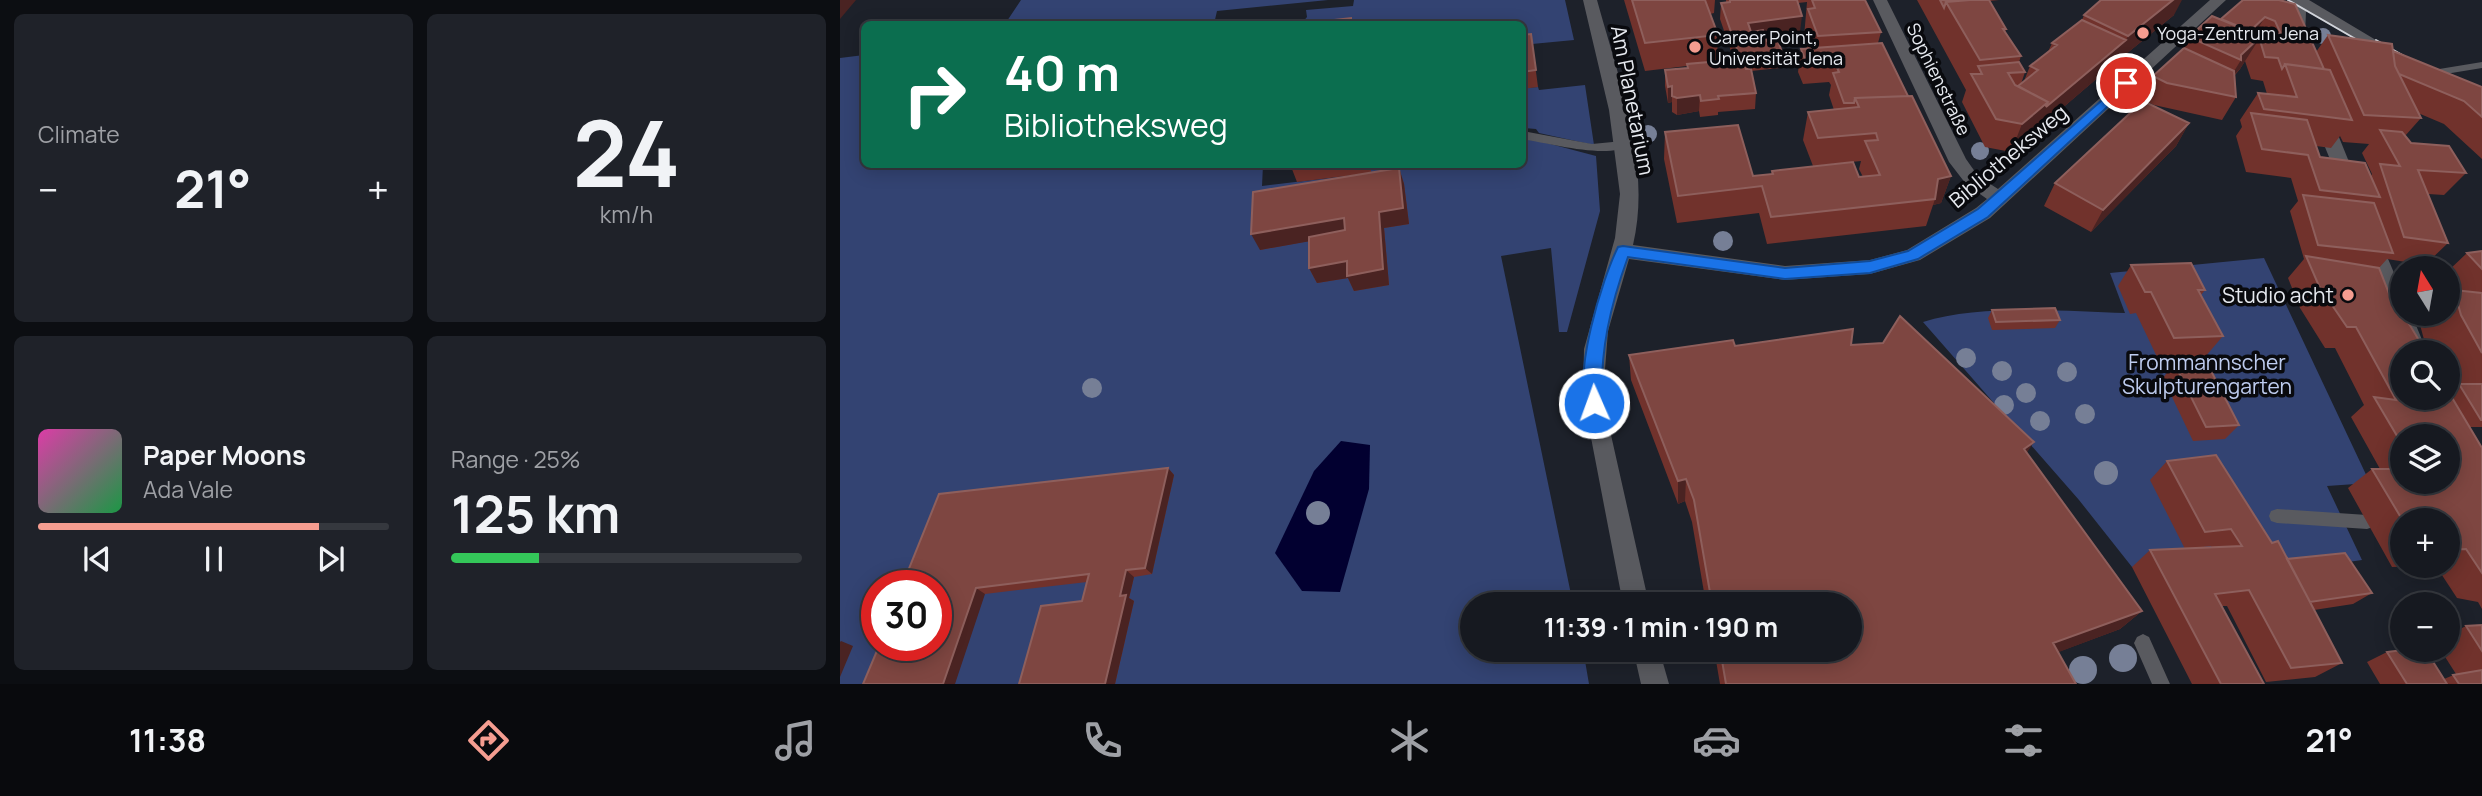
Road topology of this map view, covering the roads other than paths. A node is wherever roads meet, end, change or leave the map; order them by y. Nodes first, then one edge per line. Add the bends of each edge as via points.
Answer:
1 (1590, 0) edge
2 (1880, 0) edge
3 (2219, 0) edge
4 (2298, 0) edge
5 (2298, 61) edge
6 (2482, 65) edge
7 (2414, 68) junction
8 (2448, 87) edge
9 (2314, 98) edge
10 (1526, 136) edge
11 (1623, 145) junction
12 (2353, 195) edge
13 (1999, 198) junction
14 (2362, 220) edge
15 (1623, 251) junction
16 (2412, 340) edge
17 (2277, 516) dead end
18 (2367, 522) dead end
19 (1633, 592) edge
20 (2143, 643) dead end
21 (1649, 662) edge
22 (1655, 684) edge
23 (2161, 684) edge

1 - 11 street, Am Planetarium
2 - 13 street, Sophienstraße via 1958,162 1972,180
3 - 13 street, Bibliotheksweg
4 - 5 street
4 - 7 street
6 - 7 lane
7 - 8 street
9 - 12 street
10 - 11 lane via 1592,148
11 - 15 street, Am Planetarium via 1629,216
13 - 15 street, Bibliotheksweg via 1983,213 1913,255 1870,267 1785,273
14 - 16 street
15 - 19 street, Am Planetarium via 1598,333 1594,403
17 - 18 lane
20 - 23 lane
21 - 22 street

